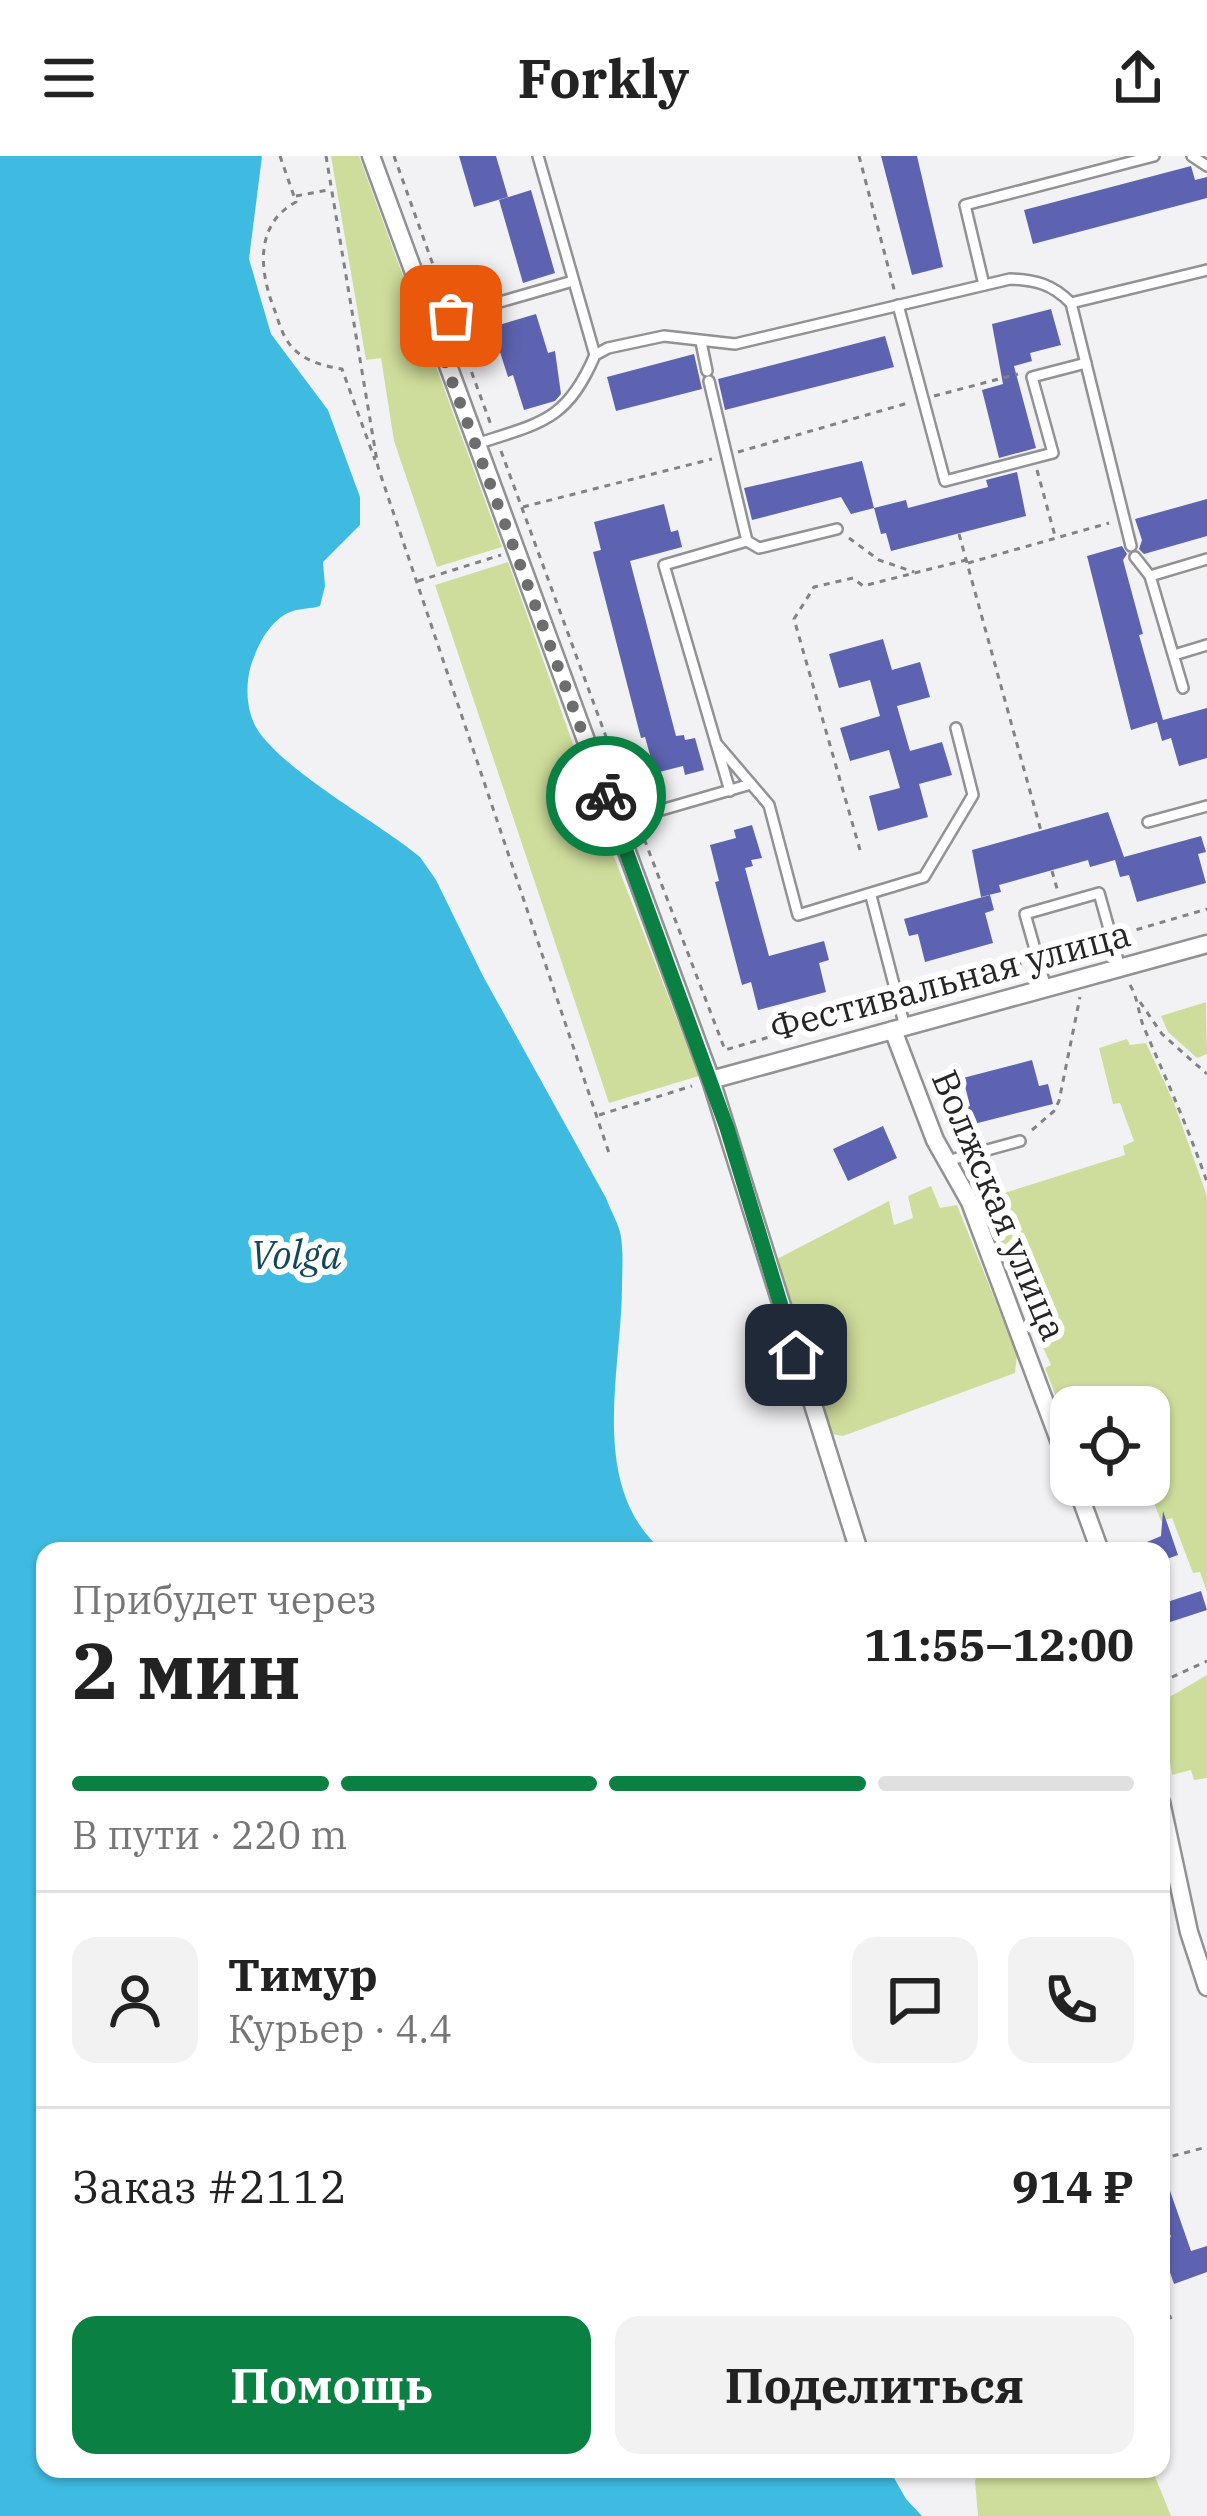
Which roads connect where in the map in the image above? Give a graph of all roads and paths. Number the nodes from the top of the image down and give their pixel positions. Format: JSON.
{"nodes":[{"id":1,"x":280,"y":156,"type":"edge"},
{"id":2,"x":326,"y":156,"type":"edge"},
{"id":3,"x":370,"y":156,"type":"edge"},
{"id":4,"x":538,"y":156,"type":"edge"},
{"id":5,"x":859,"y":156,"type":"edge"},
{"id":6,"x":1154,"y":156,"type":"edge"},
{"id":7,"x":1192,"y":156,"type":"edge"},
{"id":8,"x":1207,"y":166,"type":"edge"},
{"id":9,"x":331,"y":190,"type":"junction"},
{"id":10,"x":294,"y":196,"type":"junction"},
{"id":11,"x":1207,"y":270,"type":"edge"},
{"id":12,"x":573,"y":281,"type":"junction"},
{"id":13,"x":984,"y":285,"type":"junction"},
{"id":14,"x":1071,"y":303,"type":"junction"},
{"id":15,"x":898,"y":305,"type":"junction"},
{"id":16,"x":430,"y":322,"type":"junction"},
{"id":17,"x":701,"y":343,"type":"junction"},
{"id":18,"x":595,"y":356,"type":"junction"},
{"id":19,"x":1086,"y":363,"type":"junction"},
{"id":20,"x":1032,"y":377,"type":"junction"},
{"id":21,"x":923,"y":399,"type":"junction"},
{"id":22,"x":476,"y":444,"type":"junction"},
{"id":23,"x":726,"y":455,"type":"junction"},
{"id":24,"x":1034,"y":458,"type":"junction"},
{"id":25,"x":378,"y":467,"type":"junction"},
{"id":26,"x":521,"y":508,"type":"dead end"},
{"id":27,"x":1125,"y":519,"type":"junction"},
{"id":28,"x":837,"y":529,"type":"joint"},
{"id":29,"x":959,"y":534,"type":"dead end"},
{"id":30,"x":1055,"y":538,"type":"junction"},
{"id":31,"x":747,"y":541,"type":"junction"},
{"id":32,"x":491,"y":559,"type":"dead end"},
{"id":33,"x":1207,"y":559,"type":"edge"},
{"id":34,"x":966,"y":562,"type":"junction"},
{"id":35,"x":916,"y":572,"type":"junction"},
{"id":36,"x":1150,"y":575,"type":"junction"},
{"id":37,"x":417,"y":581,"type":"junction"},
{"id":38,"x":1207,"y":645,"type":"edge"},
{"id":39,"x":1174,"y":655,"type":"junction"},
{"id":40,"x":1183,"y":688,"type":"dead end"},
{"id":41,"x":956,"y":728,"type":"dead end"},
{"id":42,"x":716,"y":743,"type":"junction"},
{"id":43,"x":752,"y":784,"type":"junction"},
{"id":44,"x":730,"y":790,"type":"junction"},
{"id":45,"x":1207,"y":806,"type":"edge"},
{"id":46,"x":1148,"y":822,"type":"dead end"},
{"id":47,"x":616,"y":823,"type":"junction"},
{"id":48,"x":1041,"y":831,"type":"dead end"},
{"id":49,"x":860,"y":850,"type":"dead end"},
{"id":50,"x":1052,"y":871,"type":"dead end"},
{"id":51,"x":871,"y":896,"type":"junction"},
{"id":52,"x":1061,"y":904,"type":"junction"},
{"id":53,"x":1207,"y":944,"type":"edge"},
{"id":54,"x":1120,"y":968,"type":"junction"},
{"id":55,"x":1084,"y":978,"type":"junction"},
{"id":56,"x":1046,"y":988,"type":"junction"},
{"id":57,"x":1138,"y":1000,"type":"junction"},
{"id":58,"x":899,"y":1028,"type":"junction"},
{"id":59,"x":1207,"y":1074,"type":"edge"},
{"id":60,"x":711,"y":1080,"type":"junction"},
{"id":61,"x":597,"y":1116,"type":"junction"},
{"id":62,"x":1020,"y":1141,"type":"joint"},
{"id":63,"x":610,"y":1156,"type":"dead end"},
{"id":64,"x":947,"y":1161,"type":"junction"},
{"id":65,"x":1207,"y":1182,"type":"edge"},
{"id":66,"x":1050,"y":1416,"type":"edge"},
{"id":67,"x":1084,"y":1506,"type":"edge"},
{"id":68,"x":856,"y":1542,"type":"edge"},
{"id":69,"x":1097,"y":1542,"type":"edge"},
{"id":70,"x":1207,"y":1661,"type":"edge"},
{"id":71,"x":1170,"y":1678,"type":"edge"},
{"id":72,"x":1170,"y":1844,"type":"edge"},
{"id":73,"x":1207,"y":1987,"type":"edge"},
{"id":74,"x":1207,"y":2146,"type":"edge"},
{"id":75,"x":1170,"y":2156,"type":"edge"},
{"id":76,"x":1170,"y":2314,"type":"edge"},
{"id":77,"x":1172,"y":2319,"type":"dead end"}],
"edges":[{"from":1,"to":10,"type":"path"},
{"from":2,"to":9,"type":"path"},
{"from":3,"to":16,"type":"street"},
{"from":4,"to":12,"type":"lane"},
{"from":5,"to":15,"type":"path"},
{"from":6,"to":13,"type":"lane"},
{"from":7,"to":8,"type":"lane"},
{"from":9,"to":10,"type":"path"},
{"from":9,"to":25,"type":"path"},
{"from":10,"to":25,"type":"path"},
{"from":11,"to":14,"type":"lane"},
{"from":12,"to":16,"type":"lane"},
{"from":12,"to":18,"type":"lane"},
{"from":13,"to":14,"type":"lane"},
{"from":13,"to":15,"type":"lane"},
{"from":14,"to":19,"type":"lane"},
{"from":15,"to":17,"type":"lane"},
{"from":15,"to":21,"type":"lane"},
{"from":16,"to":22,"type":"street"},
{"from":17,"to":18,"type":"lane"},
{"from":17,"to":23,"type":"lane"},
{"from":18,"to":22,"type":"lane"},
{"from":19,"to":20,"type":"lane"},
{"from":19,"to":27,"type":"lane"},
{"from":20,"to":21,"type":"path"},
{"from":20,"to":24,"type":"lane"},
{"from":21,"to":23,"type":"path"},
{"from":21,"to":24,"type":"lane"},
{"from":22,"to":47,"type":"street"},
{"from":23,"to":26,"type":"path"},
{"from":23,"to":31,"type":"lane"},
{"from":24,"to":30,"type":"path"},
{"from":25,"to":37,"type":"path"},
{"from":27,"to":30,"type":"path"},
{"from":27,"to":36,"type":"lane"},
{"from":28,"to":31,"type":"lane"},
{"from":28,"to":35,"type":"path"},
{"from":29,"to":34,"type":"path"},
{"from":30,"to":34,"type":"path"},
{"from":31,"to":42,"type":"lane"},
{"from":32,"to":37,"type":"path"},
{"from":33,"to":36,"type":"lane"},
{"from":34,"to":35,"type":"path"},
{"from":34,"to":48,"type":"path"},
{"from":35,"to":49,"type":"path"},
{"from":36,"to":39,"type":"lane"},
{"from":37,"to":61,"type":"path"},
{"from":38,"to":39,"type":"lane"},
{"from":39,"to":40,"type":"lane"},
{"from":41,"to":51,"type":"lane"},
{"from":42,"to":43,"type":"lane"},
{"from":42,"to":44,"type":"lane"},
{"from":43,"to":44,"type":"lane"},
{"from":43,"to":51,"type":"lane"},
{"from":44,"to":47,"type":"lane"},
{"from":45,"to":46,"type":"lane"},
{"from":47,"to":60,"type":"street"},
{"from":50,"to":52,"type":"path"},
{"from":51,"to":58,"type":"lane"},
{"from":52,"to":54,"type":"lane"},
{"from":52,"to":56,"type":"lane"},
{"from":53,"to":54,"type":"street","name":"Фестивальная улица"},
{"from":54,"to":55,"type":"street","name":"Фестивальная улица"},
{"from":54,"to":57,"type":"path"},
{"from":55,"to":56,"type":"street","name":"Фестивальная улица"},
{"from":55,"to":62,"type":"path"},
{"from":56,"to":58,"type":"street","name":"Фестивальная улица"},
{"from":57,"to":59,"type":"path"},
{"from":57,"to":65,"type":"path"},
{"from":58,"to":60,"type":"street","name":"Фестивальная улица"},
{"from":58,"to":64,"type":"street","name":"Волжская улица"},
{"from":60,"to":61,"type":"path"},
{"from":60,"to":68,"type":"street"},
{"from":61,"to":63,"type":"path"},
{"from":62,"to":64,"type":"lane"},
{"from":64,"to":66,"type":"street","name":"Волжская улица"},
{"from":67,"to":69,"type":"street"},
{"from":70,"to":71,"type":"path"},
{"from":72,"to":73,"type":"street"},
{"from":74,"to":75,"type":"path"},
{"from":76,"to":77,"type":"path"}]}
